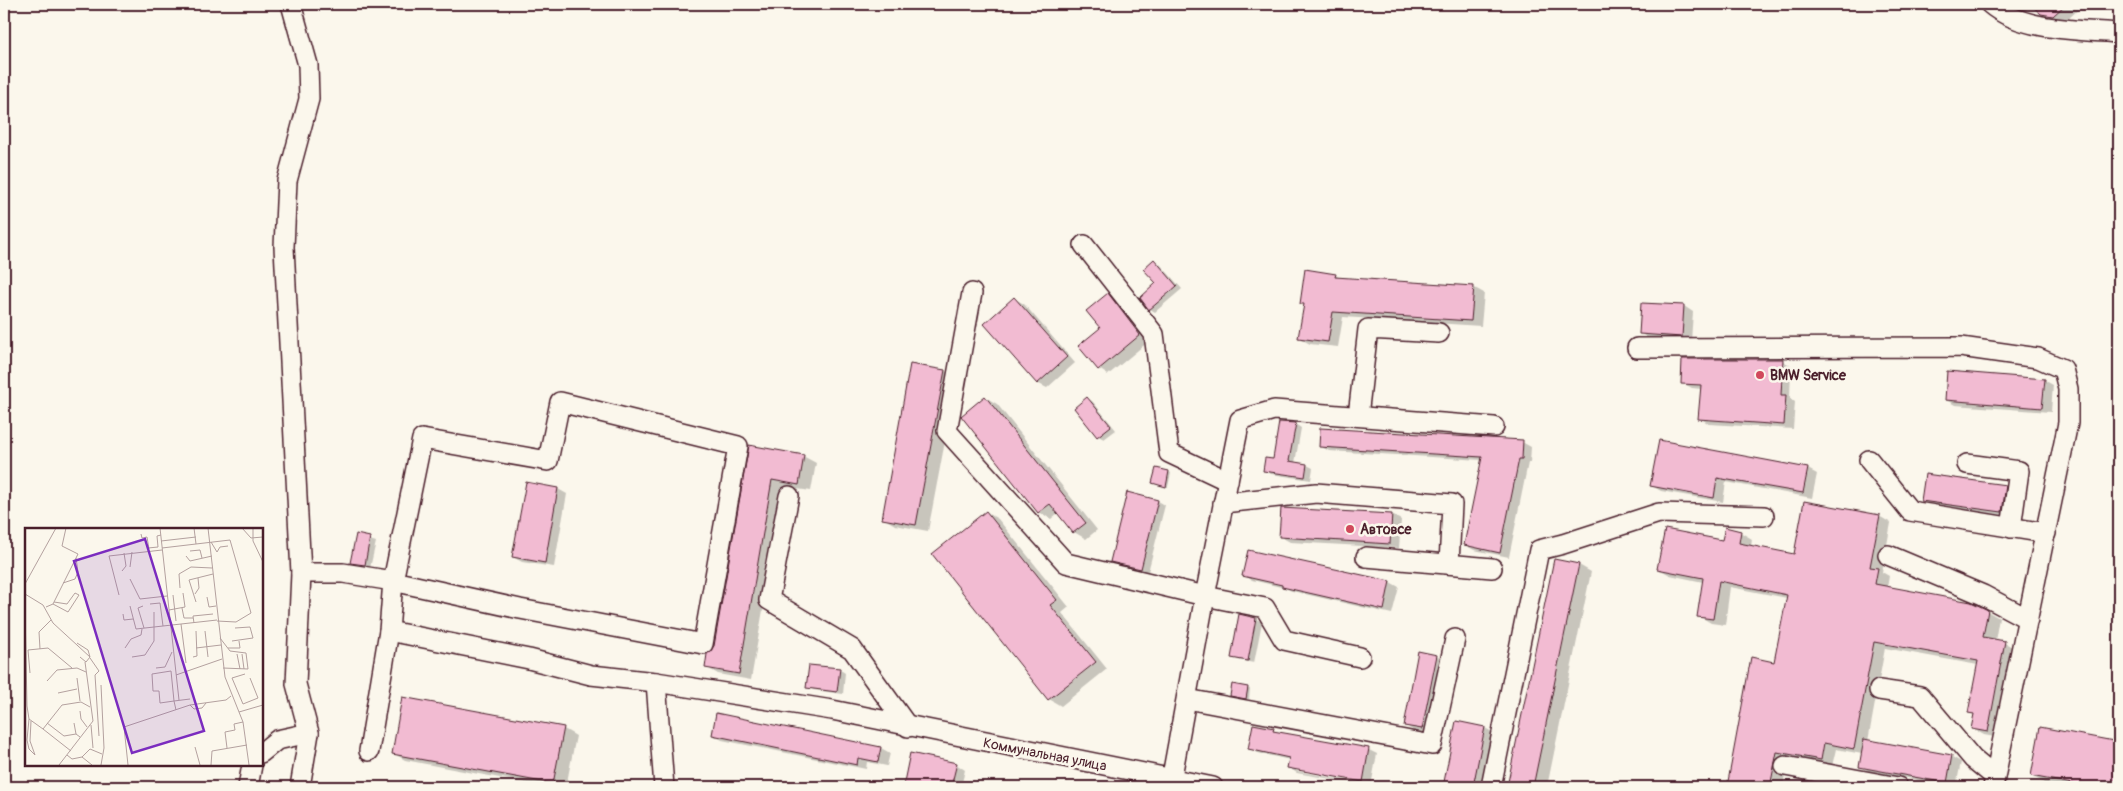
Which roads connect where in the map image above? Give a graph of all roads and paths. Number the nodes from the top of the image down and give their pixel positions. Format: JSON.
{"nodes":[{"id":1,"x":291,"y":4,"type":"edge"},
{"id":2,"x":1990,"y":4,"type":"edge"},
{"id":3,"x":2119,"y":33,"type":"edge"},
{"id":4,"x":1084,"y":244,"type":"dead end"},
{"id":5,"x":972,"y":293,"type":"dead end"},
{"id":6,"x":1439,"y":333,"type":"dead end"},
{"id":7,"x":1637,"y":348,"type":"dead end"},
{"id":8,"x":1358,"y":416,"type":"junction"},
{"id":9,"x":1494,"y":427,"type":"dead end"},
{"id":10,"x":1869,"y":460,"type":"dead end"},
{"id":11,"x":1968,"y":464,"type":"dead end"},
{"id":12,"x":1228,"y":481,"type":"junction"},
{"id":13,"x":789,"y":496,"type":"dead end"},
{"id":14,"x":1223,"y":503,"type":"junction"},
{"id":15,"x":1764,"y":516,"type":"dead end"},
{"id":16,"x":2011,"y":528,"type":"junction"},
{"id":17,"x":2046,"y":533,"type":"junction"},
{"id":18,"x":1888,"y":555,"type":"dead end"},
{"id":19,"x":1366,"y":557,"type":"dead end"},
{"id":20,"x":1449,"y":564,"type":"junction"},
{"id":21,"x":1492,"y":568,"type":"dead end"},
{"id":22,"x":301,"y":573,"type":"junction"},
{"id":23,"x":393,"y":581,"type":"junction"},
{"id":24,"x":1205,"y":596,"type":"junction"},
{"id":25,"x":2028,"y":619,"type":"junction"},
{"id":26,"x":389,"y":631,"type":"junction"},
{"id":27,"x":1455,"y":639,"type":"dead end"},
{"id":28,"x":1360,"y":657,"type":"dead end"},
{"id":29,"x":656,"y":682,"type":"junction"},
{"id":30,"x":1879,"y":690,"type":"dead end"},
{"id":31,"x":1187,"y":699,"type":"junction"},
{"id":32,"x":908,"y":726,"type":"junction"},
{"id":33,"x":309,"y":733,"type":"junction"},
{"id":34,"x":369,"y":751,"type":"dead end"},
{"id":35,"x":262,"y":752,"type":"edge"},
{"id":36,"x":252,"y":766,"type":"edge"},
{"id":37,"x":1785,"y":766,"type":"dead end"},
{"id":38,"x":1834,"y":781,"type":"edge"},
{"id":39,"x":1994,"y":782,"type":"edge"},
{"id":40,"x":1171,"y":783,"type":"edge"},
{"id":41,"x":248,"y":787,"type":"edge"},
{"id":42,"x":300,"y":787,"type":"edge"},
{"id":43,"x":664,"y":787,"type":"edge"},
{"id":44,"x":1213,"y":787,"type":"edge"},
{"id":45,"x":1491,"y":787,"type":"edge"},
{"id":46,"x":1898,"y":787,"type":"edge"}],
"edges":[{"from":1,"to":22,"type":"street"},
{"from":2,"to":3,"type":"street"},
{"from":4,"to":12,"type":"street"},
{"from":5,"to":24,"type":"street"},
{"from":6,"to":8,"type":"street"},
{"from":7,"to":17,"type":"street"},
{"from":8,"to":9,"type":"street"},
{"from":8,"to":12,"type":"street"},
{"from":10,"to":16,"type":"street"},
{"from":11,"to":16,"type":"street"},
{"from":12,"to":14,"type":"street"},
{"from":13,"to":32,"type":"street"},
{"from":14,"to":20,"type":"street"},
{"from":14,"to":24,"type":"street"},
{"from":15,"to":45,"type":"street"},
{"from":16,"to":17,"type":"street"},
{"from":17,"to":25,"type":"street"},
{"from":18,"to":25,"type":"street"},
{"from":19,"to":20,"type":"street"},
{"from":20,"to":21,"type":"street"},
{"from":22,"to":23,"type":"street"},
{"from":22,"to":33,"type":"street"},
{"from":23,"to":23,"type":"street"},
{"from":23,"to":26,"type":"street"},
{"from":24,"to":28,"type":"street"},
{"from":24,"to":31,"type":"street"},
{"from":25,"to":39,"type":"street"},
{"from":26,"to":29,"type":"street","name":"Коммунальная улица"},
{"from":26,"to":34,"type":"street"},
{"from":27,"to":31,"type":"street"},
{"from":29,"to":32,"type":"street","name":"Коммунальная улица"},
{"from":29,"to":43,"type":"street"},
{"from":30,"to":39,"type":"street"},
{"from":31,"to":40,"type":"street"},
{"from":32,"to":40,"type":"street","name":"Коммунальная улица"},
{"from":33,"to":35,"type":"street"},
{"from":33,"to":42,"type":"street"},
{"from":36,"to":41,"type":"street"},
{"from":37,"to":38,"type":"street"},
{"from":38,"to":46,"type":"street"},
{"from":40,"to":44,"type":"street","name":"Коммунальная улица"}]}
